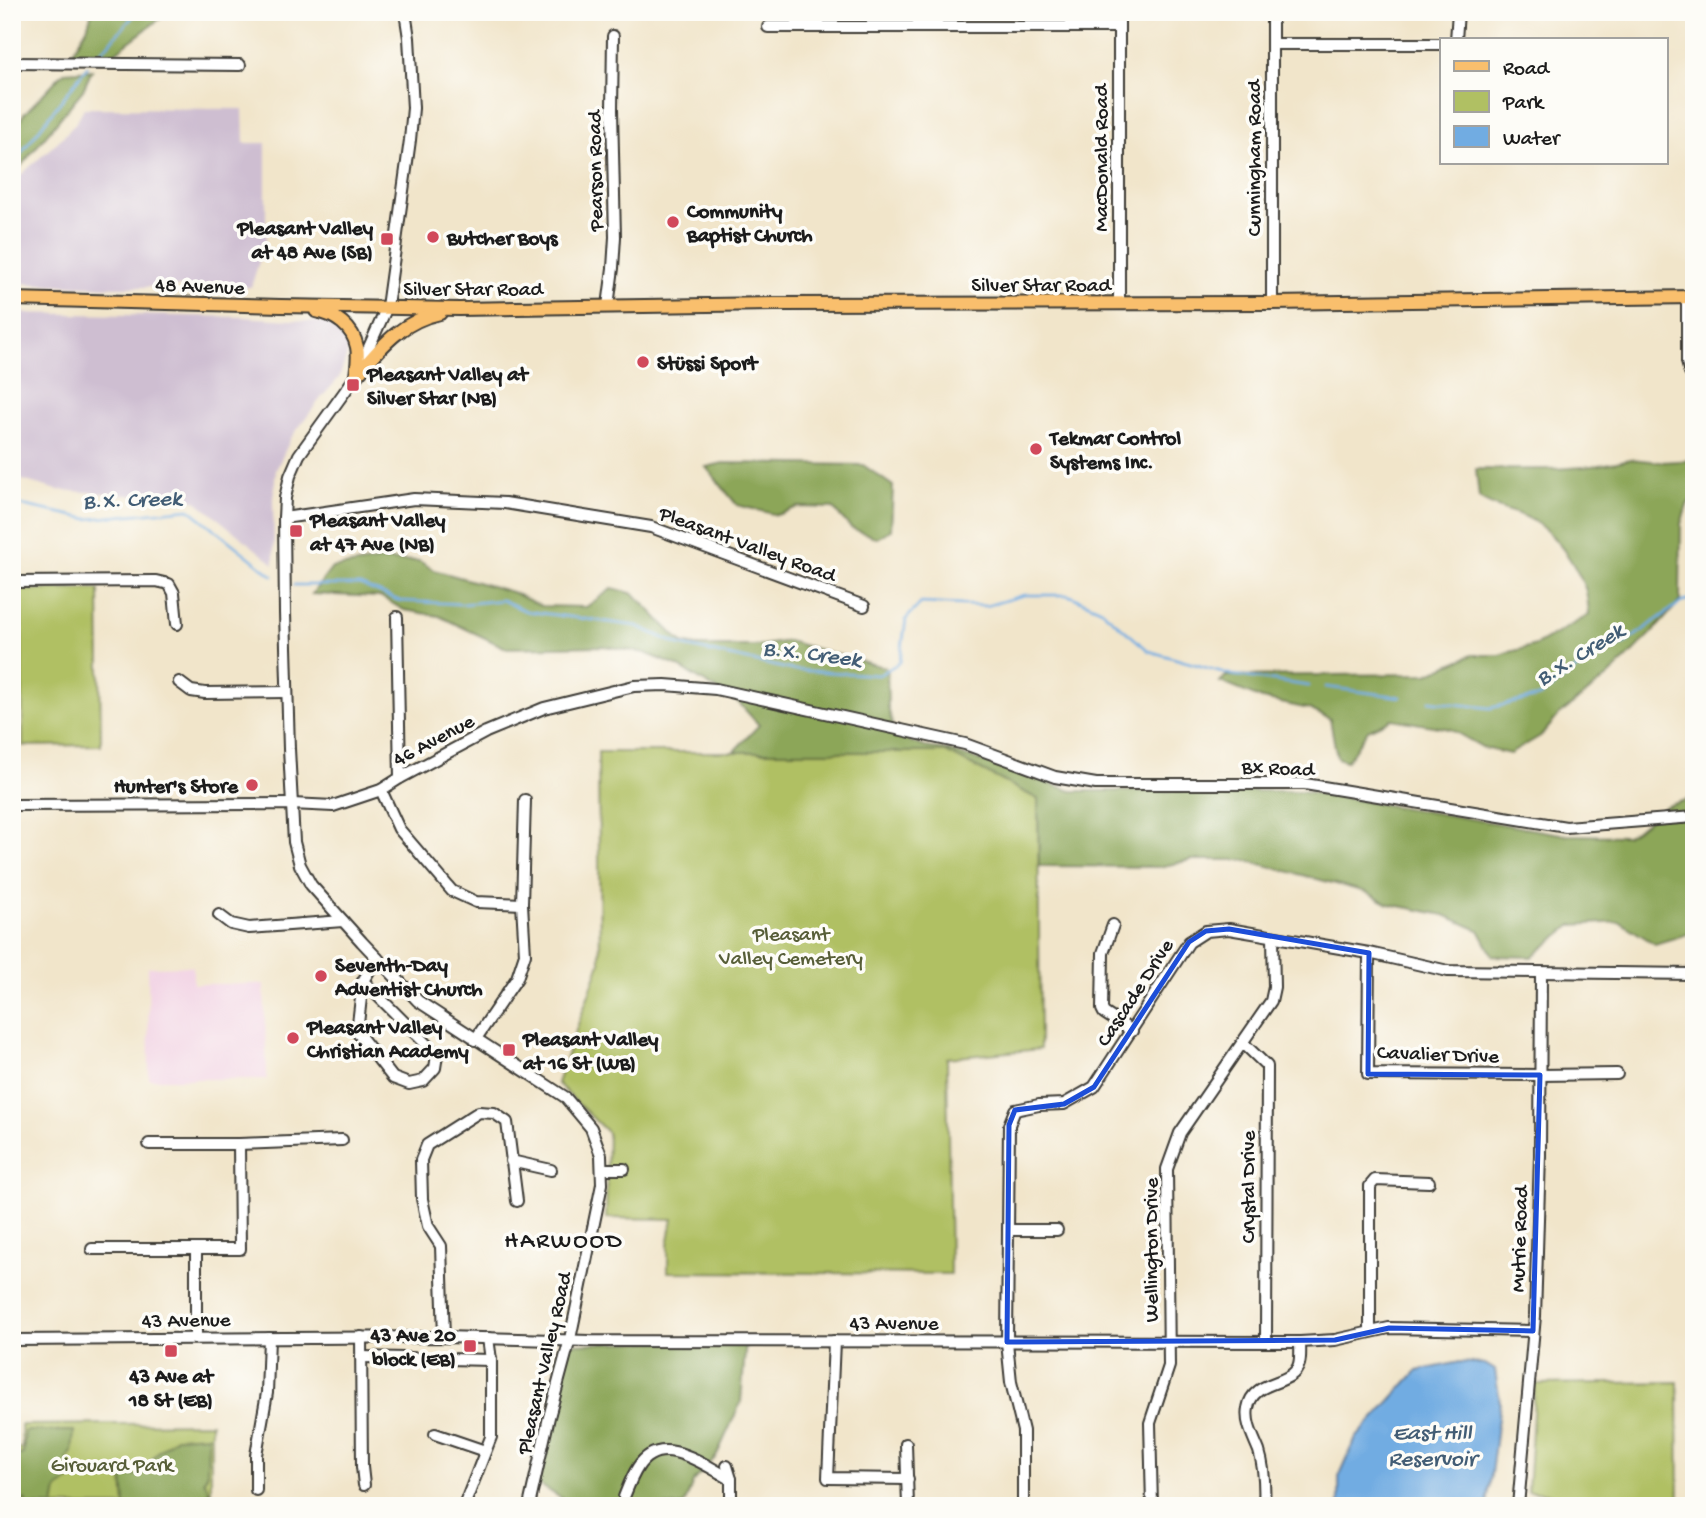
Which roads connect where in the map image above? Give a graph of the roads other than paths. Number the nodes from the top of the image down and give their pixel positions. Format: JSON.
{"nodes":[{"id":1,"x":405,"y":12,"type":"edge"},
{"id":2,"x":1119,"y":12,"type":"edge"},
{"id":3,"x":1272,"y":12,"type":"edge"},
{"id":4,"x":1458,"y":12,"type":"edge"},
{"id":5,"x":768,"y":27,"type":"dead end"},
{"id":6,"x":1119,"y":27,"type":"junction"},
{"id":7,"x":613,"y":36,"type":"dead end"},
{"id":8,"x":1456,"y":38,"type":"edge"},
{"id":9,"x":1273,"y":44,"type":"junction"},
{"id":10,"x":1440,"y":44,"type":"edge"},
{"id":11,"x":12,"y":63,"type":"edge"},
{"id":12,"x":240,"y":65,"type":"dead end"},
{"id":13,"x":1690,"y":297,"type":"edge"},
{"id":14,"x":12,"y":299,"type":"edge"},
{"id":15,"x":1272,"y":303,"type":"junction"},
{"id":16,"x":1119,"y":304,"type":"junction"},
{"id":17,"x":281,"y":306,"type":"junction"},
{"id":18,"x":608,"y":306,"type":"junction"},
{"id":19,"x":387,"y":307,"type":"junction"},
{"id":20,"x":459,"y":309,"type":"junction"},
{"id":21,"x":356,"y":376,"type":"junction"},
{"id":22,"x":1694,"y":376,"type":"edge"},
{"id":23,"x":284,"y":518,"type":"junction"},
{"id":24,"x":12,"y":582,"type":"edge"},
{"id":25,"x":864,"y":606,"type":"dead end"},
{"id":26,"x":397,"y":617,"type":"dead end"},
{"id":27,"x":177,"y":624,"type":"dead end"},
{"id":28,"x":179,"y":682,"type":"dead end"},
{"id":29,"x":287,"y":692,"type":"junction"},
{"id":30,"x":866,"y":722,"type":"joint"},
{"id":31,"x":400,"y":778,"type":"junction"},
{"id":32,"x":381,"y":790,"type":"junction"},
{"id":33,"x":525,"y":800,"type":"dead end"},
{"id":34,"x":292,"y":804,"type":"junction"},
{"id":35,"x":12,"y":805,"type":"edge"},
{"id":36,"x":1694,"y":817,"type":"edge"},
{"id":37,"x":522,"y":904,"type":"junction"},
{"id":38,"x":219,"y":915,"type":"dead end"},
{"id":39,"x":343,"y":921,"type":"junction"},
{"id":40,"x":1112,"y":925,"type":"dead end"},
{"id":41,"x":1273,"y":937,"type":"junction"},
{"id":42,"x":1369,"y":953,"type":"junction"},
{"id":43,"x":377,"y":958,"type":"junction"},
{"id":44,"x":1541,"y":973,"type":"junction"},
{"id":45,"x":1694,"y":974,"type":"edge"},
{"id":46,"x":362,"y":981,"type":"junction"},
{"id":47,"x":1132,"y":1031,"type":"junction"},
{"id":48,"x":475,"y":1040,"type":"junction"},
{"id":49,"x":1244,"y":1043,"type":"junction"},
{"id":50,"x":1617,"y":1074,"type":"dead end"},
{"id":51,"x":1540,"y":1075,"type":"junction"},
{"id":52,"x":342,"y":1140,"type":"dead end"},
{"id":53,"x":149,"y":1144,"type":"dead end"},
{"id":54,"x":239,"y":1144,"type":"junction"},
{"id":55,"x":512,"y":1161,"type":"junction"},
{"id":56,"x":603,"y":1169,"type":"junction"},
{"id":57,"x":624,"y":1169,"type":"dead end"},
{"id":58,"x":551,"y":1170,"type":"dead end"},
{"id":59,"x":1429,"y":1182,"type":"dead end"},
{"id":60,"x":517,"y":1201,"type":"dead end"},
{"id":61,"x":1008,"y":1230,"type":"junction"},
{"id":62,"x":1057,"y":1230,"type":"dead end"},
{"id":63,"x":92,"y":1249,"type":"dead end"},
{"id":64,"x":196,"y":1250,"type":"junction"},
{"id":65,"x":1533,"y":1331,"type":"junction"},
{"id":66,"x":1370,"y":1332,"type":"junction"},
{"id":67,"x":361,"y":1337,"type":"junction"},
{"id":68,"x":444,"y":1337,"type":"junction"},
{"id":69,"x":196,"y":1338,"type":"junction"},
{"id":70,"x":269,"y":1338,"type":"junction"},
{"id":71,"x":488,"y":1338,"type":"junction"},
{"id":72,"x":570,"y":1339,"type":"junction"},
{"id":73,"x":12,"y":1340,"type":"edge"},
{"id":74,"x":1169,"y":1340,"type":"junction"},
{"id":75,"x":834,"y":1341,"type":"junction"},
{"id":76,"x":1266,"y":1341,"type":"junction"},
{"id":77,"x":1007,"y":1342,"type":"junction"},
{"id":78,"x":1300,"y":1342,"type":"junction"},
{"id":79,"x":361,"y":1357,"type":"junction"},
{"id":80,"x":491,"y":1360,"type":"junction"},
{"id":81,"x":435,"y":1434,"type":"dead end"},
{"id":82,"x":906,"y":1444,"type":"dead end"},
{"id":83,"x":485,"y":1451,"type":"junction"},
{"id":84,"x":727,"y":1466,"type":"dead end"},
{"id":85,"x":731,"y":1479,"type":"junction"},
{"id":86,"x":908,"y":1479,"type":"junction"},
{"id":87,"x":364,"y":1485,"type":"dead end"},
{"id":88,"x":256,"y":1490,"type":"dead end"},
{"id":89,"x":624,"y":1497,"type":"dead end"},
{"id":90,"x":464,"y":1506,"type":"edge"},
{"id":91,"x":529,"y":1506,"type":"edge"},
{"id":92,"x":731,"y":1506,"type":"edge"},
{"id":93,"x":908,"y":1506,"type":"edge"},
{"id":94,"x":1023,"y":1506,"type":"edge"},
{"id":95,"x":1152,"y":1506,"type":"edge"},
{"id":96,"x":1264,"y":1506,"type":"edge"},
{"id":97,"x":1518,"y":1506,"type":"edge"}],
"edges":[{"from":1,"to":19,"type":"street","name":"Pleasant Valley Road"},
{"from":2,"to":6,"type":"street","name":"MacDonald Road"},
{"from":3,"to":9,"type":"street","name":"Cunningham Road"},
{"from":4,"to":8,"type":"street"},
{"from":5,"to":6,"type":"street"},
{"from":6,"to":16,"type":"street","name":"MacDonald Road"},
{"from":7,"to":18,"type":"street","name":"Pearson Road"},
{"from":9,"to":10,"type":"street"},
{"from":9,"to":15,"type":"street","name":"Cunningham Road"},
{"from":11,"to":12,"type":"street"},
{"from":13,"to":15,"type":"main road","name":"Silver Star Road"},
{"from":13,"to":22,"type":"street"},
{"from":14,"to":17,"type":"main road","name":"48 Avenue"},
{"from":15,"to":16,"type":"main road","name":"Silver Star Road"},
{"from":16,"to":18,"type":"main road","name":"Silver Star Road"},
{"from":17,"to":19,"type":"main road","name":"48 Avenue"},
{"from":17,"to":21,"type":"main road"},
{"from":18,"to":20,"type":"main road","name":"Silver Star Road"},
{"from":19,"to":20,"type":"main road","name":"Silver Star Road"},
{"from":19,"to":21,"type":"street","name":"Pleasant Valley Road"},
{"from":20,"to":21,"type":"main road"},
{"from":21,"to":23,"type":"street","name":"Pleasant Valley Road"},
{"from":23,"to":25,"type":"street","name":"Pleasant Valley Road"},
{"from":23,"to":29,"type":"street","name":"Pleasant Valley Road"},
{"from":24,"to":27,"type":"street"},
{"from":26,"to":31,"type":"street"},
{"from":28,"to":29,"type":"street"},
{"from":29,"to":34,"type":"street","name":"Pleasant Valley Road"},
{"from":30,"to":31,"type":"street","name":"46 Avenue"},
{"from":30,"to":36,"type":"street","name":"Bx Road"},
{"from":31,"to":32,"type":"street","name":"46 Avenue"},
{"from":32,"to":34,"type":"street","name":"46 Avenue"},
{"from":32,"to":37,"type":"street"},
{"from":33,"to":37,"type":"street"},
{"from":34,"to":35,"type":"street","name":"46 Avenue"},
{"from":34,"to":39,"type":"street","name":"Pleasant Valley Road"},
{"from":37,"to":48,"type":"street"},
{"from":38,"to":39,"type":"street"},
{"from":39,"to":43,"type":"street","name":"Pleasant Valley Road"},
{"from":40,"to":47,"type":"street"},
{"from":41,"to":42,"type":"street","name":"Cascade Drive"},
{"from":41,"to":47,"type":"street","name":"Cascade Drive"},
{"from":41,"to":49,"type":"street","name":"Wellington Drive"},
{"from":42,"to":44,"type":"street","name":"Cascade Drive"},
{"from":42,"to":51,"type":"street","name":"Cavalier Drive"},
{"from":43,"to":46,"type":"street"},
{"from":43,"to":48,"type":"street","name":"Pleasant Valley Road"},
{"from":44,"to":45,"type":"street","name":"Cascade Drive"},
{"from":44,"to":51,"type":"street","name":"Mutrie Road"},
{"from":46,"to":46,"type":"street"},
{"from":47,"to":61,"type":"street","name":"Cascade Drive"},
{"from":48,"to":56,"type":"street","name":"Pleasant Valley Road"},
{"from":49,"to":74,"type":"street","name":"Wellington Drive"},
{"from":49,"to":76,"type":"street","name":"Crystal Drive"},
{"from":50,"to":51,"type":"street"},
{"from":51,"to":65,"type":"street","name":"Mutrie Road"},
{"from":52,"to":54,"type":"street"},
{"from":53,"to":54,"type":"street"},
{"from":54,"to":64,"type":"street"},
{"from":55,"to":58,"type":"street"},
{"from":55,"to":60,"type":"street"},
{"from":55,"to":68,"type":"street"},
{"from":56,"to":57,"type":"street"},
{"from":56,"to":72,"type":"street","name":"Pleasant Valley Road"},
{"from":59,"to":66,"type":"street"},
{"from":61,"to":62,"type":"street"},
{"from":61,"to":77,"type":"street","name":"Cascade Drive"},
{"from":63,"to":64,"type":"street"},
{"from":64,"to":69,"type":"street"},
{"from":65,"to":66,"type":"street","name":"43 Avenue"},
{"from":65,"to":97,"type":"street","name":"Mutrie Road"},
{"from":66,"to":78,"type":"street","name":"43 Avenue"},
{"from":67,"to":68,"type":"street","name":"43 Avenue"},
{"from":67,"to":70,"type":"street","name":"43 Avenue"},
{"from":67,"to":79,"type":"street"},
{"from":68,"to":71,"type":"street","name":"43 Avenue"},
{"from":69,"to":70,"type":"street","name":"43 Avenue"},
{"from":69,"to":73,"type":"street","name":"43 Avenue"},
{"from":70,"to":88,"type":"street"},
{"from":71,"to":72,"type":"street","name":"43 Avenue"},
{"from":71,"to":80,"type":"street"},
{"from":72,"to":75,"type":"street","name":"43 Avenue"},
{"from":72,"to":91,"type":"street","name":"Pleasant Valley Road"},
{"from":74,"to":76,"type":"street","name":"43 Avenue"},
{"from":74,"to":77,"type":"street","name":"43 Avenue"},
{"from":74,"to":95,"type":"street","name":"Wellington Drive"},
{"from":75,"to":77,"type":"street","name":"43 Avenue"},
{"from":75,"to":86,"type":"street"},
{"from":76,"to":78,"type":"street","name":"43 Avenue"},
{"from":77,"to":94,"type":"street","name":"Cascade Drive"},
{"from":78,"to":96,"type":"street"},
{"from":79,"to":80,"type":"street"},
{"from":79,"to":87,"type":"street"},
{"from":80,"to":83,"type":"street"},
{"from":81,"to":83,"type":"street"},
{"from":82,"to":86,"type":"street"},
{"from":83,"to":90,"type":"street"},
{"from":84,"to":85,"type":"street"},
{"from":85,"to":89,"type":"street"},
{"from":85,"to":92,"type":"street"},
{"from":86,"to":93,"type":"street"}]}
